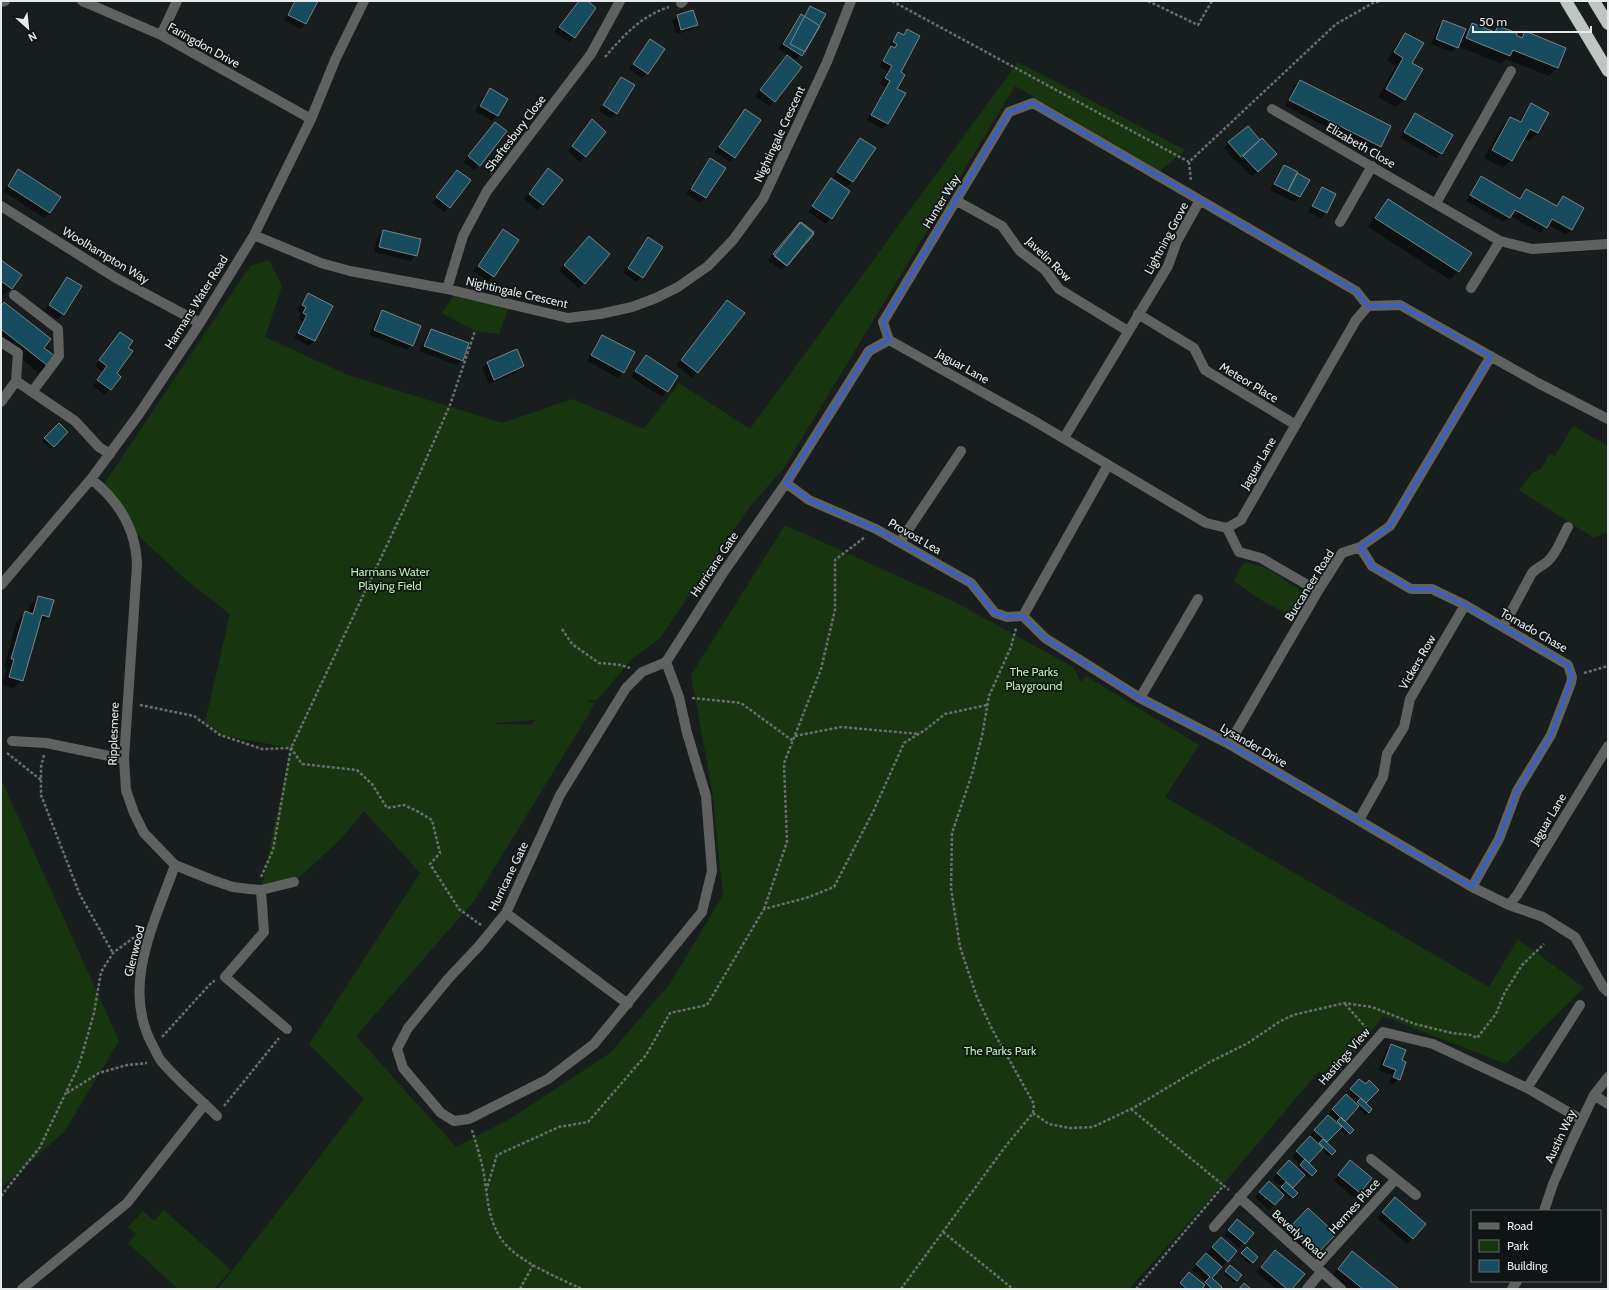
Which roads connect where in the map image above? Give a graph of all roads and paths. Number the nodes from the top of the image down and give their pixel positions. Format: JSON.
{"nodes":[{"id":1,"x":5,"y":1,"type":"edge"},
{"id":2,"x":82,"y":1,"type":"edge"},
{"id":3,"x":177,"y":1,"type":"edge"},
{"id":4,"x":364,"y":1,"type":"edge"},
{"id":5,"x":620,"y":1,"type":"edge"},
{"id":6,"x":851,"y":1,"type":"edge"},
{"id":7,"x":892,"y":1,"type":"edge"},
{"id":8,"x":1148,"y":1,"type":"edge"},
{"id":9,"x":1212,"y":1,"type":"edge"},
{"id":10,"x":1381,"y":1,"type":"edge"},
{"id":11,"x":1566,"y":1,"type":"edge"},
{"id":12,"x":1594,"y":1,"type":"edge"},
{"id":13,"x":1,"y":2,"type":"edge"},
{"id":14,"x":682,"y":2,"type":"edge"},
{"id":15,"x":1608,"y":24,"type":"edge"},
{"id":16,"x":161,"y":35,"type":"junction"},
{"id":17,"x":587,"y":60,"type":"junction"},
{"id":18,"x":1511,"y":71,"type":"dead end"},
{"id":19,"x":1608,"y":71,"type":"edge"},
{"id":20,"x":1272,"y":109,"type":"dead end"},
{"id":21,"x":311,"y":119,"type":"junction"},
{"id":22,"x":1372,"y":166,"type":"junction"},
{"id":23,"x":1200,"y":200,"type":"junction"},
{"id":24,"x":957,"y":201,"type":"junction"},
{"id":25,"x":1436,"y":203,"type":"junction"},
{"id":26,"x":1,"y":206,"type":"edge"},
{"id":27,"x":1340,"y":222,"type":"dead end"},
{"id":28,"x":254,"y":235,"type":"junction"},
{"id":29,"x":1500,"y":241,"type":"junction"},
{"id":30,"x":1608,"y":244,"type":"edge"},
{"id":31,"x":1471,"y":288,"type":"dead end"},
{"id":32,"x":447,"y":289,"type":"junction"},
{"id":33,"x":14,"y":295,"type":"dead end"},
{"id":34,"x":1368,"y":306,"type":"junction"},
{"id":35,"x":1138,"y":314,"type":"junction"},
{"id":36,"x":200,"y":323,"type":"junction"},
{"id":37,"x":475,"y":331,"type":"dead end"},
{"id":38,"x":1128,"y":331,"type":"junction"},
{"id":39,"x":889,"y":340,"type":"junction"},
{"id":40,"x":1,"y":342,"type":"edge"},
{"id":41,"x":1492,"y":356,"type":"junction"},
{"id":42,"x":16,"y":381,"type":"junction"},
{"id":43,"x":32,"y":392,"type":"junction"},
{"id":44,"x":1,"y":402,"type":"edge"},
{"id":45,"x":1608,"y":419,"type":"edge"},
{"id":46,"x":1296,"y":425,"type":"junction"},
{"id":47,"x":1064,"y":438,"type":"junction"},
{"id":48,"x":961,"y":451,"type":"dead end"},
{"id":49,"x":110,"y":454,"type":"junction"},
{"id":50,"x":1108,"y":465,"type":"junction"},
{"id":51,"x":91,"y":479,"type":"junction"},
{"id":52,"x":786,"y":483,"type":"junction"},
{"id":53,"x":1568,"y":527,"type":"dead end"},
{"id":54,"x":1227,"y":528,"type":"junction"},
{"id":55,"x":876,"y":529,"type":"junction"},
{"id":56,"x":900,"y":542,"type":"junction"},
{"id":57,"x":1360,"y":547,"type":"junction"},
{"id":58,"x":1,"y":585,"type":"edge"},
{"id":59,"x":1318,"y":591,"type":"junction"},
{"id":60,"x":1198,"y":599,"type":"dead end"},
{"id":61,"x":1465,"y":605,"type":"junction"},
{"id":62,"x":1023,"y":616,"type":"junction"},
{"id":63,"x":1503,"y":627,"type":"junction"},
{"id":64,"x":562,"y":629,"type":"dead end"},
{"id":65,"x":666,"y":662,"type":"junction"},
{"id":66,"x":1608,"y":666,"type":"edge"},
{"id":67,"x":642,"y":672,"type":"junction"},
{"id":68,"x":1572,"y":677,"type":"junction"},
{"id":69,"x":679,"y":697,"type":"junction"},
{"id":70,"x":1140,"y":698,"type":"junction"},
{"id":71,"x":128,"y":703,"type":"junction"},
{"id":72,"x":987,"y":705,"type":"junction"},
{"id":73,"x":919,"y":734,"type":"junction"},
{"id":74,"x":795,"y":736,"type":"junction"},
{"id":75,"x":12,"y":741,"type":"dead end"},
{"id":76,"x":793,"y":741,"type":"junction"},
{"id":77,"x":46,"y":743,"type":"junction"},
{"id":78,"x":1229,"y":744,"type":"junction"},
{"id":79,"x":1608,"y":746,"type":"edge"},
{"id":80,"x":291,"y":748,"type":"junction"},
{"id":81,"x":1,"y":749,"type":"edge"},
{"id":82,"x":124,"y":759,"type":"junction"},
{"id":83,"x":41,"y":780,"type":"junction"},
{"id":84,"x":1359,"y":820,"type":"junction"},
{"id":85,"x":175,"y":865,"type":"junction"},
{"id":86,"x":294,"y":882,"type":"dead end"},
{"id":87,"x":1472,"y":887,"type":"junction"},
{"id":88,"x":258,"y":890,"type":"junction"},
{"id":89,"x":1509,"y":905,"type":"junction"},
{"id":90,"x":764,"y":909,"type":"junction"},
{"id":91,"x":506,"y":913,"type":"junction"},
{"id":92,"x":491,"y":932,"type":"junction"},
{"id":93,"x":137,"y":934,"type":"dead end"},
{"id":94,"x":1544,"y":944,"type":"dead end"},
{"id":95,"x":113,"y":953,"type":"junction"},
{"id":96,"x":225,"y":977,"type":"junction"},
{"id":97,"x":1608,"y":992,"type":"edge"},
{"id":98,"x":1345,"y":1003,"type":"junction"},
{"id":99,"x":628,"y":1004,"type":"junction"},
{"id":100,"x":1580,"y":1005,"type":"dead end"},
{"id":101,"x":287,"y":1029,"type":"joint"},
{"id":102,"x":1376,"y":1039,"type":"junction"},
{"id":103,"x":153,"y":1046,"type":"junction"},
{"id":104,"x":161,"y":1061,"type":"junction"},
{"id":105,"x":1608,"y":1077,"type":"edge"},
{"id":106,"x":1527,"y":1088,"type":"junction"},
{"id":107,"x":66,"y":1093,"type":"junction"},
{"id":108,"x":1594,"y":1095,"type":"junction"},
{"id":109,"x":205,"y":1104,"type":"junction"},
{"id":110,"x":1608,"y":1104,"type":"edge"},
{"id":111,"x":1131,"y":1109,"type":"junction"},
{"id":112,"x":1033,"y":1113,"type":"junction"},
{"id":113,"x":217,"y":1116,"type":"joint"},
{"id":114,"x":469,"y":1120,"type":"junction"},
{"id":115,"x":1582,"y":1120,"type":"junction"},
{"id":116,"x":1371,"y":1159,"type":"dead end"},
{"id":117,"x":1395,"y":1180,"type":"junction"},
{"id":118,"x":1224,"y":1185,"type":"junction"},
{"id":119,"x":486,"y":1191,"type":"junction"},
{"id":120,"x":1416,"y":1195,"type":"dead end"},
{"id":121,"x":1,"y":1196,"type":"edge"},
{"id":122,"x":1239,"y":1198,"type":"junction"},
{"id":123,"x":1544,"y":1210,"type":"edge"},
{"id":124,"x":1214,"y":1227,"type":"dead end"},
{"id":125,"x":943,"y":1232,"type":"junction"},
{"id":126,"x":533,"y":1265,"type":"junction"},
{"id":127,"x":1318,"y":1269,"type":"junction"},
{"id":128,"x":22,"y":1289,"type":"edge"},
{"id":129,"x":520,"y":1289,"type":"edge"},
{"id":130,"x":582,"y":1289,"type":"edge"},
{"id":131,"x":901,"y":1289,"type":"edge"},
{"id":132,"x":1013,"y":1289,"type":"edge"},
{"id":133,"x":1136,"y":1289,"type":"edge"},
{"id":134,"x":1307,"y":1289,"type":"edge"},
{"id":135,"x":1341,"y":1289,"type":"edge"}],
"edges":[{"from":1,"to":13,"type":"street"},
{"from":2,"to":16,"type":"street","name":"Faringdon Drive"},
{"from":3,"to":16,"type":"street"},
{"from":4,"to":21,"type":"street","name":"Harmans Water Road"},
{"from":5,"to":17,"type":"street","name":"Shaftesbury Close"},
{"from":6,"to":32,"type":"street","name":"Nightingale Crescent"},
{"from":7,"to":10,"type":"path"},
{"from":8,"to":9,"type":"path"},
{"from":11,"to":19,"type":"highway"},
{"from":12,"to":15,"type":"highway"},
{"from":14,"to":17,"type":"path"},
{"from":16,"to":21,"type":"street","name":"Faringdon Drive"},
{"from":17,"to":32,"type":"street","name":"Shaftesbury Close"},
{"from":18,"to":25,"type":"street"},
{"from":20,"to":22,"type":"street","name":"Elizabeth Close"},
{"from":21,"to":28,"type":"street","name":"Harmans Water Road"},
{"from":22,"to":25,"type":"street","name":"Elizabeth Close"},
{"from":22,"to":27,"type":"street"},
{"from":23,"to":24,"type":"street","name":"Hunter Way"},
{"from":23,"to":34,"type":"street","name":"Lightning Grove"},
{"from":23,"to":35,"type":"street","name":"Lightning Grove"},
{"from":24,"to":38,"type":"street","name":"Javelin Row"},
{"from":24,"to":39,"type":"street","name":"Hunter Way"},
{"from":25,"to":29,"type":"street","name":"Elizabeth Close"},
{"from":26,"to":36,"type":"street","name":"Woolhampton Way"},
{"from":28,"to":32,"type":"street","name":"Nightingale Crescent"},
{"from":28,"to":36,"type":"street","name":"Harmans Water Road"},
{"from":29,"to":30,"type":"street","name":"Elizabeth Close"},
{"from":29,"to":31,"type":"street"},
{"from":33,"to":43,"type":"street"},
{"from":34,"to":41,"type":"street"},
{"from":34,"to":46,"type":"street","name":"Jaguar Lane"},
{"from":35,"to":38,"type":"street","name":"Lightning Grove"},
{"from":35,"to":46,"type":"street","name":"Meteor Place"},
{"from":36,"to":49,"type":"street","name":"Harmans Water Road"},
{"from":37,"to":80,"type":"path"},
{"from":38,"to":47,"type":"street","name":"Lightning Grove"},
{"from":39,"to":47,"type":"street","name":"Jaguar Lane"},
{"from":39,"to":52,"type":"street"},
{"from":40,"to":42,"type":"street"},
{"from":41,"to":45,"type":"street"},
{"from":41,"to":57,"type":"street","name":"Buccaneer Road"},
{"from":42,"to":43,"type":"street"},
{"from":42,"to":44,"type":"street"},
{"from":43,"to":49,"type":"street"},
{"from":46,"to":54,"type":"street","name":"Jaguar Lane"},
{"from":47,"to":50,"type":"street","name":"Jaguar Lane"},
{"from":48,"to":56,"type":"street"},
{"from":49,"to":51,"type":"street","name":"Harmans Water Road"},
{"from":50,"to":54,"type":"street","name":"Jaguar Lane"},
{"from":50,"to":62,"type":"street"},
{"from":51,"to":58,"type":"street","name":"Harmans Water Road"},
{"from":51,"to":71,"type":"street","name":"Ripplesmere"},
{"from":52,"to":55,"type":"street","name":"Provost Lea"},
{"from":52,"to":65,"type":"street","name":"Hurricane Gate"},
{"from":53,"to":63,"type":"street"},
{"from":54,"to":59,"type":"street"},
{"from":55,"to":56,"type":"street","name":"Provost Lea"},
{"from":55,"to":74,"type":"path"},
{"from":56,"to":62,"type":"street","name":"Provost Lea"},
{"from":57,"to":59,"type":"street","name":"Buccaneer Road"},
{"from":57,"to":61,"type":"street","name":"Tornado Chase"},
{"from":59,"to":78,"type":"street","name":"Buccaneer Road"},
{"from":60,"to":70,"type":"street"},
{"from":61,"to":63,"type":"street","name":"Tornado Chase"},
{"from":61,"to":84,"type":"street","name":"Vickers Row"},
{"from":62,"to":70,"type":"street","name":"Lysander Drive"},
{"from":62,"to":72,"type":"path"},
{"from":63,"to":68,"type":"street","name":"Tornado Chase"},
{"from":64,"to":67,"type":"path"},
{"from":65,"to":67,"type":"street","name":"Hurricane Gate"},
{"from":65,"to":69,"type":"street"},
{"from":66,"to":68,"type":"path"},
{"from":67,"to":91,"type":"street","name":"Hurricane Gate"},
{"from":68,"to":87,"type":"street"},
{"from":69,"to":76,"type":"path"},
{"from":69,"to":99,"type":"street"},
{"from":70,"to":78,"type":"street","name":"Lysander Drive"},
{"from":71,"to":80,"type":"path"},
{"from":71,"to":82,"type":"street","name":"Ripplesmere"},
{"from":72,"to":73,"type":"path"},
{"from":72,"to":112,"type":"path"},
{"from":73,"to":74,"type":"path"},
{"from":73,"to":90,"type":"path"},
{"from":74,"to":76,"type":"path"},
{"from":75,"to":77,"type":"street"},
{"from":76,"to":90,"type":"path"},
{"from":77,"to":82,"type":"street"},
{"from":77,"to":83,"type":"path"},
{"from":78,"to":84,"type":"street","name":"Lysander Drive"},
{"from":79,"to":89,"type":"street","name":"Jaguar Lane"},
{"from":80,"to":88,"type":"path"},
{"from":80,"to":92,"type":"path"},
{"from":81,"to":83,"type":"path"},
{"from":82,"to":85,"type":"street","name":"Ripplesmere"},
{"from":83,"to":95,"type":"path"},
{"from":84,"to":87,"type":"street","name":"Lysander Drive"},
{"from":85,"to":88,"type":"street","name":"Ripplesmere"},
{"from":85,"to":103,"type":"street","name":"Glenwood"},
{"from":86,"to":88,"type":"street","name":"Ripplesmere"},
{"from":87,"to":89,"type":"street","name":"Lysander Drive"},
{"from":88,"to":96,"type":"street"},
{"from":89,"to":97,"type":"street","name":"Lysander Drive"},
{"from":90,"to":119,"type":"path"},
{"from":91,"to":92,"type":"street","name":"Hurricane Gate"},
{"from":91,"to":99,"type":"street"},
{"from":92,"to":114,"type":"street","name":"Hurricane Gate"},
{"from":93,"to":95,"type":"path"},
{"from":94,"to":98,"type":"path"},
{"from":95,"to":107,"type":"path"},
{"from":96,"to":101,"type":"street"},
{"from":96,"to":103,"type":"path"},
{"from":98,"to":102,"type":"path"},
{"from":98,"to":111,"type":"path"},
{"from":99,"to":114,"type":"street"},
{"from":100,"to":106,"type":"street"},
{"from":101,"to":113,"type":"path"},
{"from":102,"to":106,"type":"street","name":"Hastings View"},
{"from":102,"to":122,"type":"street","name":"Hastings View"},
{"from":103,"to":104,"type":"street","name":"Glenwood"},
{"from":104,"to":107,"type":"path"},
{"from":104,"to":109,"type":"street","name":"Glenwood"},
{"from":105,"to":108,"type":"street","name":"Austin Way"},
{"from":106,"to":115,"type":"street","name":"Hastings View"},
{"from":107,"to":121,"type":"path"},
{"from":108,"to":110,"type":"street"},
{"from":108,"to":115,"type":"street","name":"Austin Way"},
{"from":109,"to":113,"type":"street","name":"Glenwood"},
{"from":109,"to":128,"type":"street"},
{"from":111,"to":112,"type":"path"},
{"from":111,"to":118,"type":"path"},
{"from":112,"to":125,"type":"path"},
{"from":114,"to":119,"type":"path"},
{"from":115,"to":123,"type":"street","name":"Austin Way"},
{"from":116,"to":117,"type":"street","name":"Hermes Place"},
{"from":117,"to":120,"type":"street","name":"Hermes Place"},
{"from":117,"to":127,"type":"street","name":"Hermes Place"},
{"from":118,"to":122,"type":"path"},
{"from":118,"to":133,"type":"path"},
{"from":119,"to":126,"type":"path"},
{"from":122,"to":124,"type":"street","name":"Hastings View"},
{"from":122,"to":127,"type":"street","name":"Beverly Road"},
{"from":125,"to":131,"type":"path"},
{"from":125,"to":132,"type":"path"},
{"from":126,"to":129,"type":"path"},
{"from":126,"to":130,"type":"path"},
{"from":127,"to":134,"type":"street","name":"Hermes Place"},
{"from":127,"to":135,"type":"street","name":"Beverly Road"}]}
